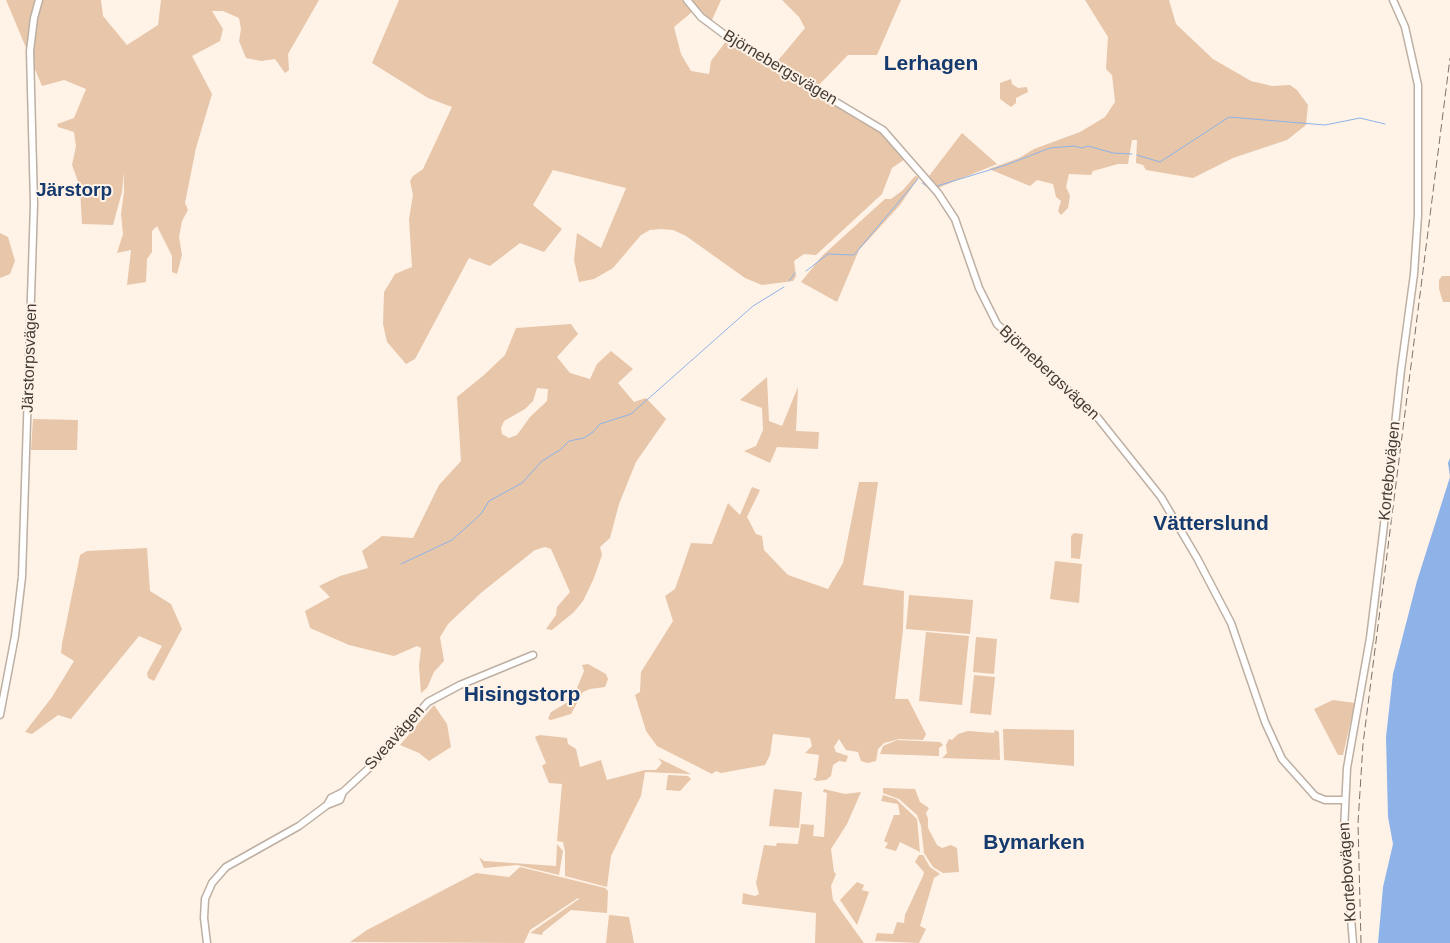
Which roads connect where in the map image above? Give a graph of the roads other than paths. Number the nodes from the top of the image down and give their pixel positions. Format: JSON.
{"nodes":[{"id":1,"x":39,"y":0,"type":"edge"},
{"id":2,"x":686,"y":0,"type":"edge"},
{"id":3,"x":1393,"y":0,"type":"edge"},
{"id":4,"x":533,"y":655,"type":"dead end"},
{"id":5,"x":0,"y":715,"type":"edge"},
{"id":6,"x":1344,"y":800,"type":"junction"},
{"id":7,"x":207,"y":943,"type":"edge"},
{"id":8,"x":1353,"y":943,"type":"edge"}],
"edges":[{"from":1,"to":5,"type":"street","name":"Järstorpsvägen"},
{"from":2,"to":6,"type":"street","name":"Björnebergsvägen"},
{"from":3,"to":6,"type":"street","name":"Kortebovägen"},
{"from":4,"to":7,"type":"street","name":"Sveavägen"},
{"from":6,"to":8,"type":"street","name":"Kortebovägen"}]}
